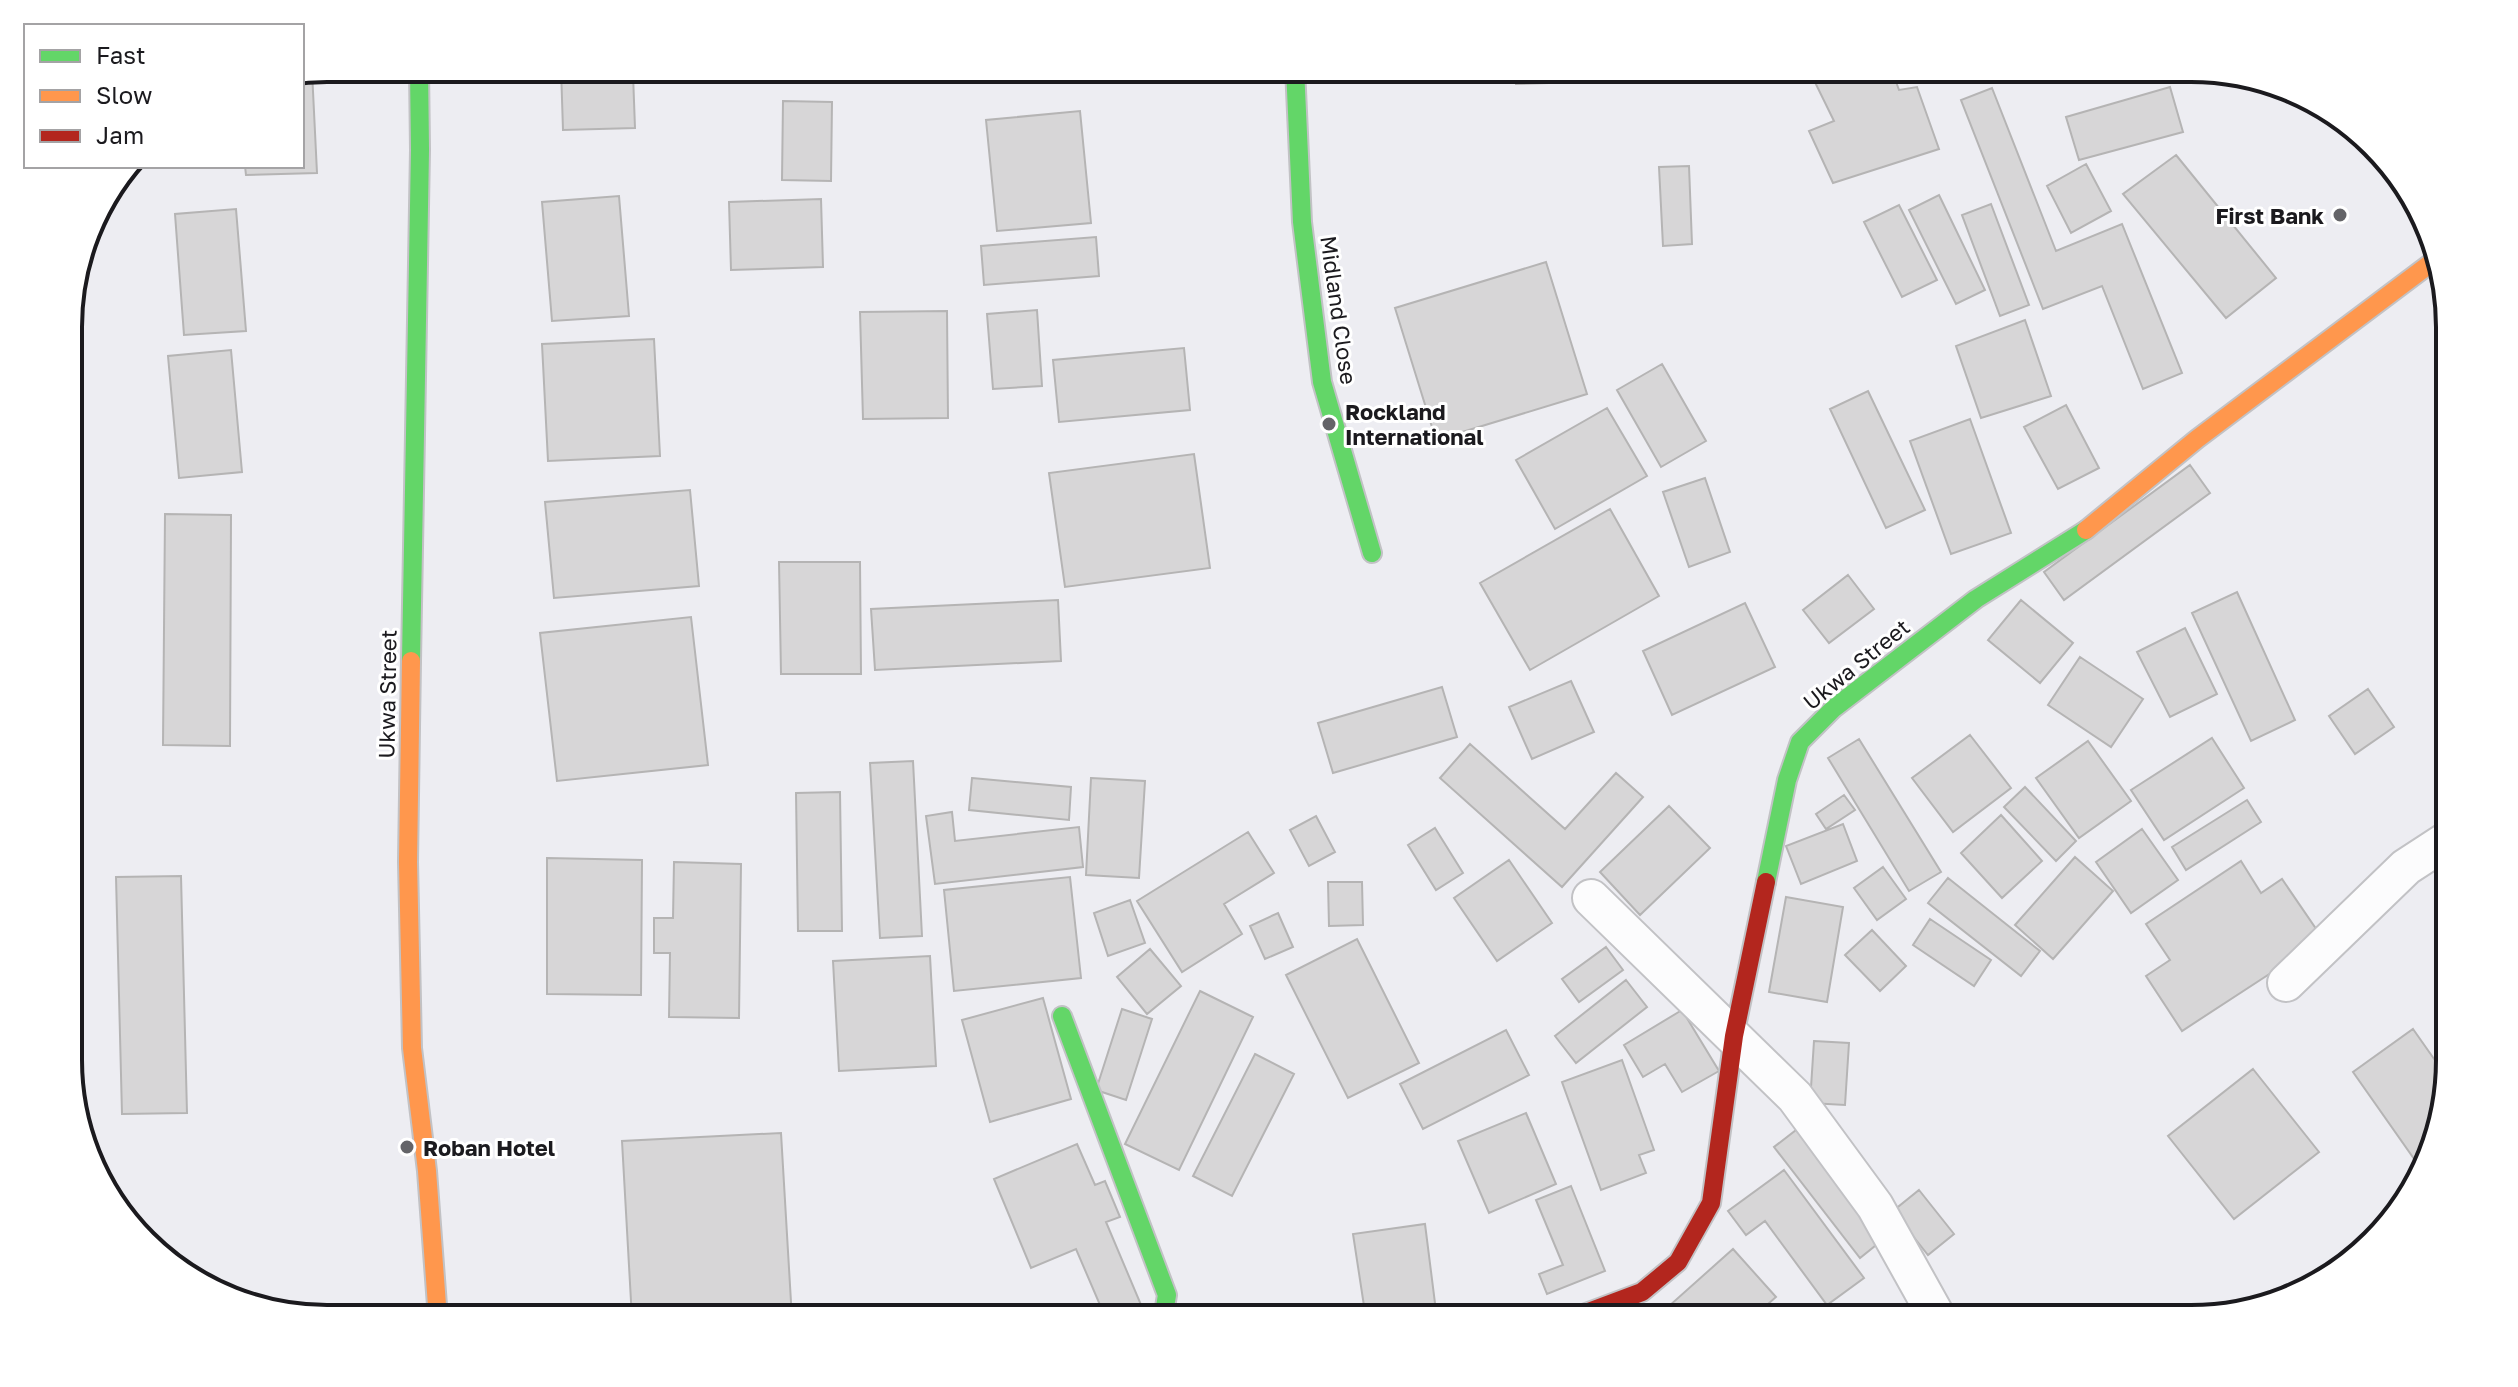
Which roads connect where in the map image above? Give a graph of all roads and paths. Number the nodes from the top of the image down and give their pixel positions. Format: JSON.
{"nodes":[{"id":1,"x":1296,"y":82,"type":"edge"},
{"id":2,"x":419,"y":83,"type":"edge"},
{"id":3,"x":2428,"y":265,"type":"edge"},
{"id":4,"x":1372,"y":553,"type":"dead end"},
{"id":5,"x":2436,"y":847,"type":"edge"},
{"id":6,"x":1591,"y":898,"type":"dead end"},
{"id":7,"x":2286,"y":983,"type":"dead end"},
{"id":8,"x":1062,"y":1016,"type":"dead end"},
{"id":9,"x":1734,"y":1036,"type":"junction"},
{"id":10,"x":1609,"y":1304,"type":"edge"},
{"id":11,"x":1930,"y":1304,"type":"edge"},
{"id":12,"x":437,"y":1305,"type":"edge"},
{"id":13,"x":1165,"y":1305,"type":"edge"}],
"edges":[{"from":1,"to":4,"type":"street","name":"Midland Close"},
{"from":2,"to":12,"type":"street","name":"Ukwa Street"},
{"from":3,"to":9,"type":"street","name":"Ukwa Street"},
{"from":5,"to":7,"type":"street"},
{"from":6,"to":9,"type":"street"},
{"from":8,"to":13,"type":"street"},
{"from":9,"to":10,"type":"street","name":"Ukwa Street"},
{"from":9,"to":11,"type":"street"}]}
